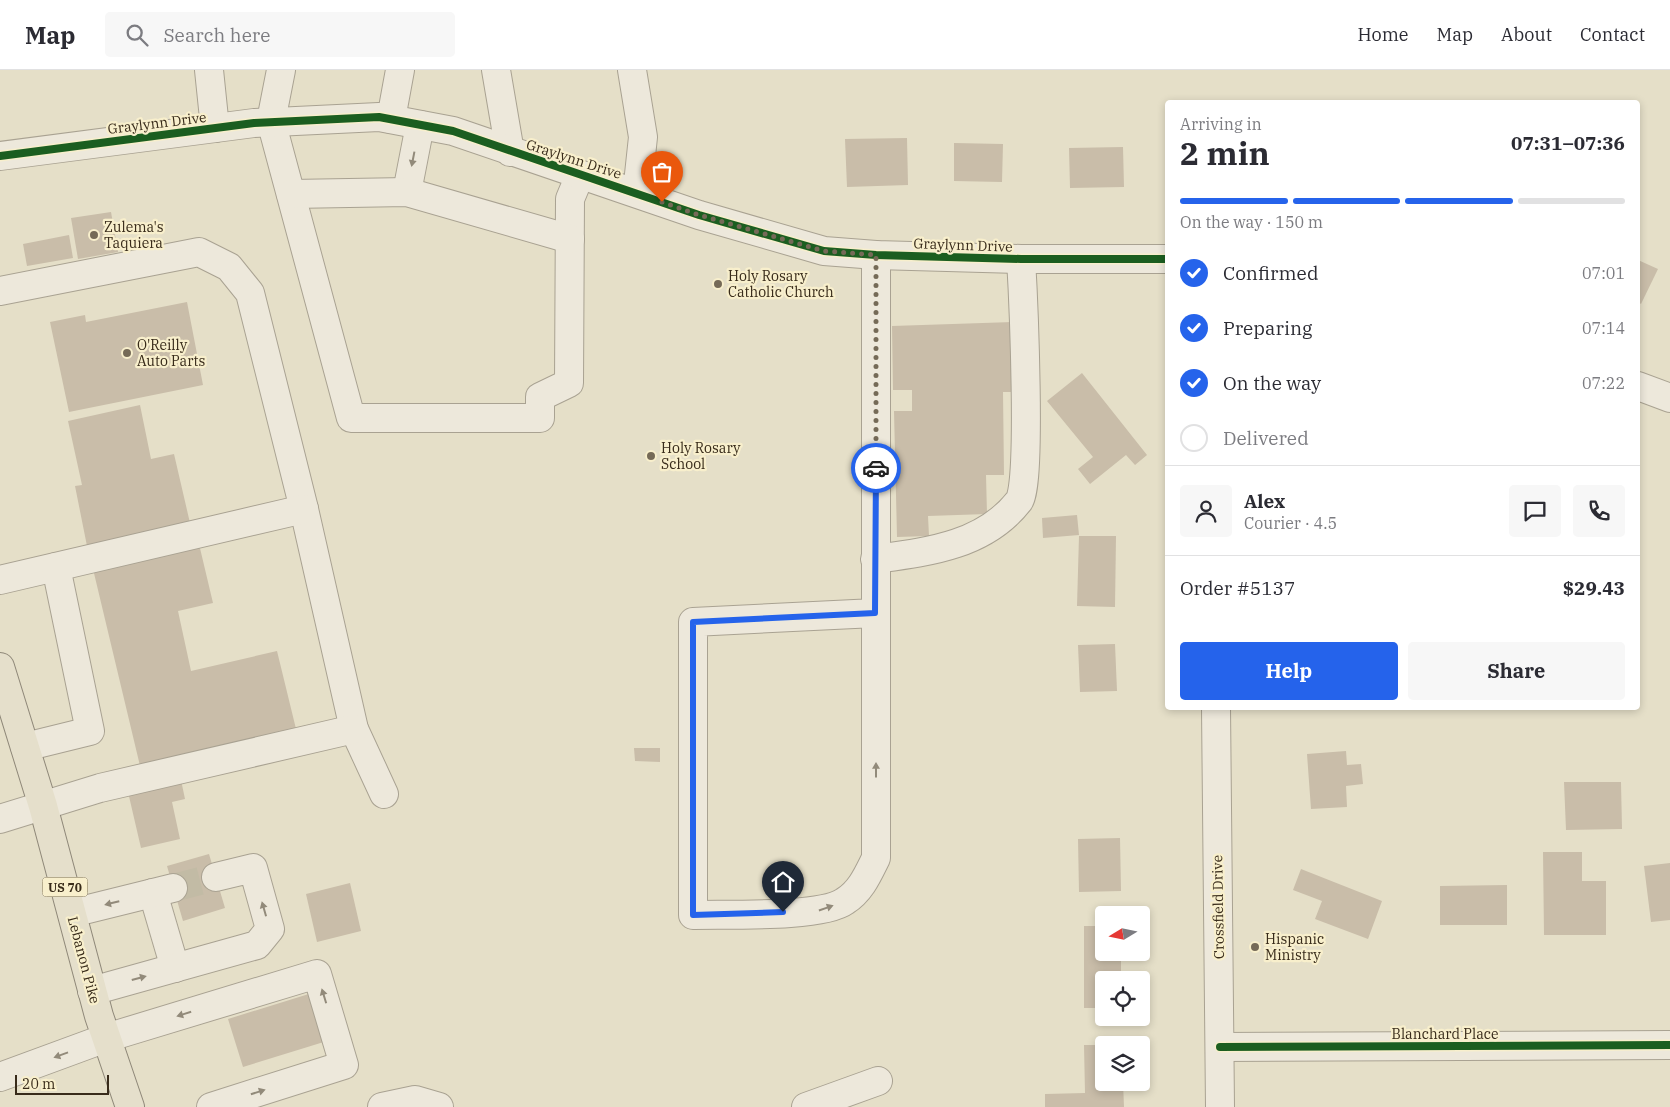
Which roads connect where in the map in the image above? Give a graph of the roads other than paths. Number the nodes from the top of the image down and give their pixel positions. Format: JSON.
{"nodes":[{"id":1,"x":209,"y":70,"type":"edge"},
{"id":2,"x":281,"y":70,"type":"edge"},
{"id":3,"x":400,"y":70,"type":"edge"},
{"id":4,"x":496,"y":70,"type":"edge"},
{"id":5,"x":632,"y":70,"type":"edge"},
{"id":6,"x":390,"y":119,"type":"junction"},
{"id":7,"x":271,"y":121,"type":"junction"},
{"id":8,"x":420,"y":125,"type":"junction"},
{"id":9,"x":215,"y":128,"type":"junction"},
{"id":10,"x":510,"y":152,"type":"junction"},
{"id":11,"x":0,"y":156,"type":"edge"},
{"id":12,"x":580,"y":175,"type":"junction"},
{"id":13,"x":407,"y":192,"type":"junction"},
{"id":14,"x":637,"y":193,"type":"junction"},
{"id":15,"x":291,"y":194,"type":"junction"},
{"id":16,"x":570,"y":239,"type":"junction"},
{"id":17,"x":876,"y":255,"type":"junction"},
{"id":18,"x":1022,"y":259,"type":"junction"},
{"id":19,"x":1165,"y":259,"type":"edge"},
{"id":20,"x":0,"y":292,"type":"edge"},
{"id":21,"x":1640,"y":387,"type":"edge"},
{"id":22,"x":1670,"y":398,"type":"edge"},
{"id":23,"x":304,"y":509,"type":"junction"},
{"id":24,"x":876,"y":559,"type":"junction"},
{"id":25,"x":56,"y":567,"type":"junction"},
{"id":26,"x":0,"y":580,"type":"edge"},
{"id":27,"x":875,"y":613,"type":"junction"},
{"id":28,"x":0,"y":667,"type":"edge"},
{"id":29,"x":1216,"y":710,"type":"edge"},
{"id":30,"x":354,"y":729,"type":"junction"},
{"id":31,"x":25,"y":747,"type":"junction"},
{"id":32,"x":384,"y":794,"type":"dead end"},
{"id":33,"x":43,"y":806,"type":"junction"},
{"id":34,"x":0,"y":820,"type":"edge"},
{"id":35,"x":216,"y":876,"type":"tunnel mouth"},
{"id":36,"x":72,"y":913,"type":"junction"},
{"id":37,"x":175,"y":968,"type":"junction"},
{"id":38,"x":92,"y":991,"type":"junction"},
{"id":39,"x":106,"y":1038,"type":"junction"},
{"id":40,"x":1670,"y":1045,"type":"edge"},
{"id":41,"x":1220,"y":1047,"type":"junction"},
{"id":42,"x":0,"y":1077,"type":"edge"},
{"id":43,"x":878,"y":1081,"type":"dead end"},
{"id":44,"x":130,"y":1107,"type":"edge"},
{"id":45,"x":211,"y":1107,"type":"edge"},
{"id":46,"x":382,"y":1107,"type":"edge"},
{"id":47,"x":439,"y":1107,"type":"edge"},
{"id":48,"x":806,"y":1107,"type":"edge"},
{"id":49,"x":1220,"y":1107,"type":"edge"}],
"edges":[{"from":1,"to":9,"type":"street"},
{"from":2,"to":7,"type":"street"},
{"from":3,"to":6,"type":"street"},
{"from":4,"to":10,"type":"street"},
{"from":5,"to":14,"type":"street"},
{"from":6,"to":7,"type":"street","name":"Graylynn Drive"},
{"from":6,"to":8,"type":"street","name":"Graylynn Drive"},
{"from":7,"to":9,"type":"street","name":"Graylynn Drive"},
{"from":7,"to":15,"type":"street"},
{"from":8,"to":10,"type":"street","name":"Graylynn Drive"},
{"from":8,"to":13,"type":"street","one_way":true},
{"from":9,"to":11,"type":"street","name":"Graylynn Drive"},
{"from":10,"to":12,"type":"street","name":"Graylynn Drive"},
{"from":12,"to":14,"type":"street","name":"Graylynn Drive"},
{"from":12,"to":16,"type":"street"},
{"from":13,"to":15,"type":"street"},
{"from":13,"to":16,"type":"street"},
{"from":14,"to":17,"type":"street","name":"Graylynn Drive"},
{"from":15,"to":16,"type":"street"},
{"from":17,"to":18,"type":"street","name":"Graylynn Drive"},
{"from":17,"to":24,"type":"street"},
{"from":18,"to":19,"type":"street","name":"Graylynn Drive"},
{"from":18,"to":24,"type":"street"},
{"from":20,"to":23,"type":"street"},
{"from":21,"to":22,"type":"street"},
{"from":23,"to":25,"type":"street"},
{"from":23,"to":30,"type":"street"},
{"from":24,"to":27,"type":"street"},
{"from":25,"to":26,"type":"street"},
{"from":25,"to":31,"type":"street"},
{"from":27,"to":27,"type":"street","one_way":true},
{"from":28,"to":31,"type":"main road","name":"Lebanon Pike","number":"US 70"},
{"from":29,"to":41,"type":"street","name":"Crossfield Drive"},
{"from":30,"to":32,"type":"street"},
{"from":30,"to":33,"type":"street"},
{"from":31,"to":33,"type":"main road","name":"Lebanon Pike","number":"US 70"},
{"from":33,"to":34,"type":"street"},
{"from":33,"to":36,"type":"main road","name":"Lebanon Pike","number":"US 70"},
{"from":37,"to":35,"type":"street","one_way":true},
{"from":37,"to":36,"type":"street","one_way":true},
{"from":36,"to":38,"type":"main road","name":"Lebanon Pike","number":"US 70"},
{"from":38,"to":37,"type":"street","one_way":true},
{"from":38,"to":39,"type":"main road","name":"Lebanon Pike","number":"US 70"},
{"from":39,"to":42,"type":"street","one_way":true},
{"from":39,"to":44,"type":"main road","name":"Lebanon Pike","number":"US 70"},
{"from":45,"to":39,"type":"street","one_way":true},
{"from":40,"to":41,"type":"street","name":"Blanchard Place"},
{"from":41,"to":49,"type":"street","name":"Crossfield Drive"},
{"from":43,"to":48,"type":"street"},
{"from":46,"to":47,"type":"street"}]}
